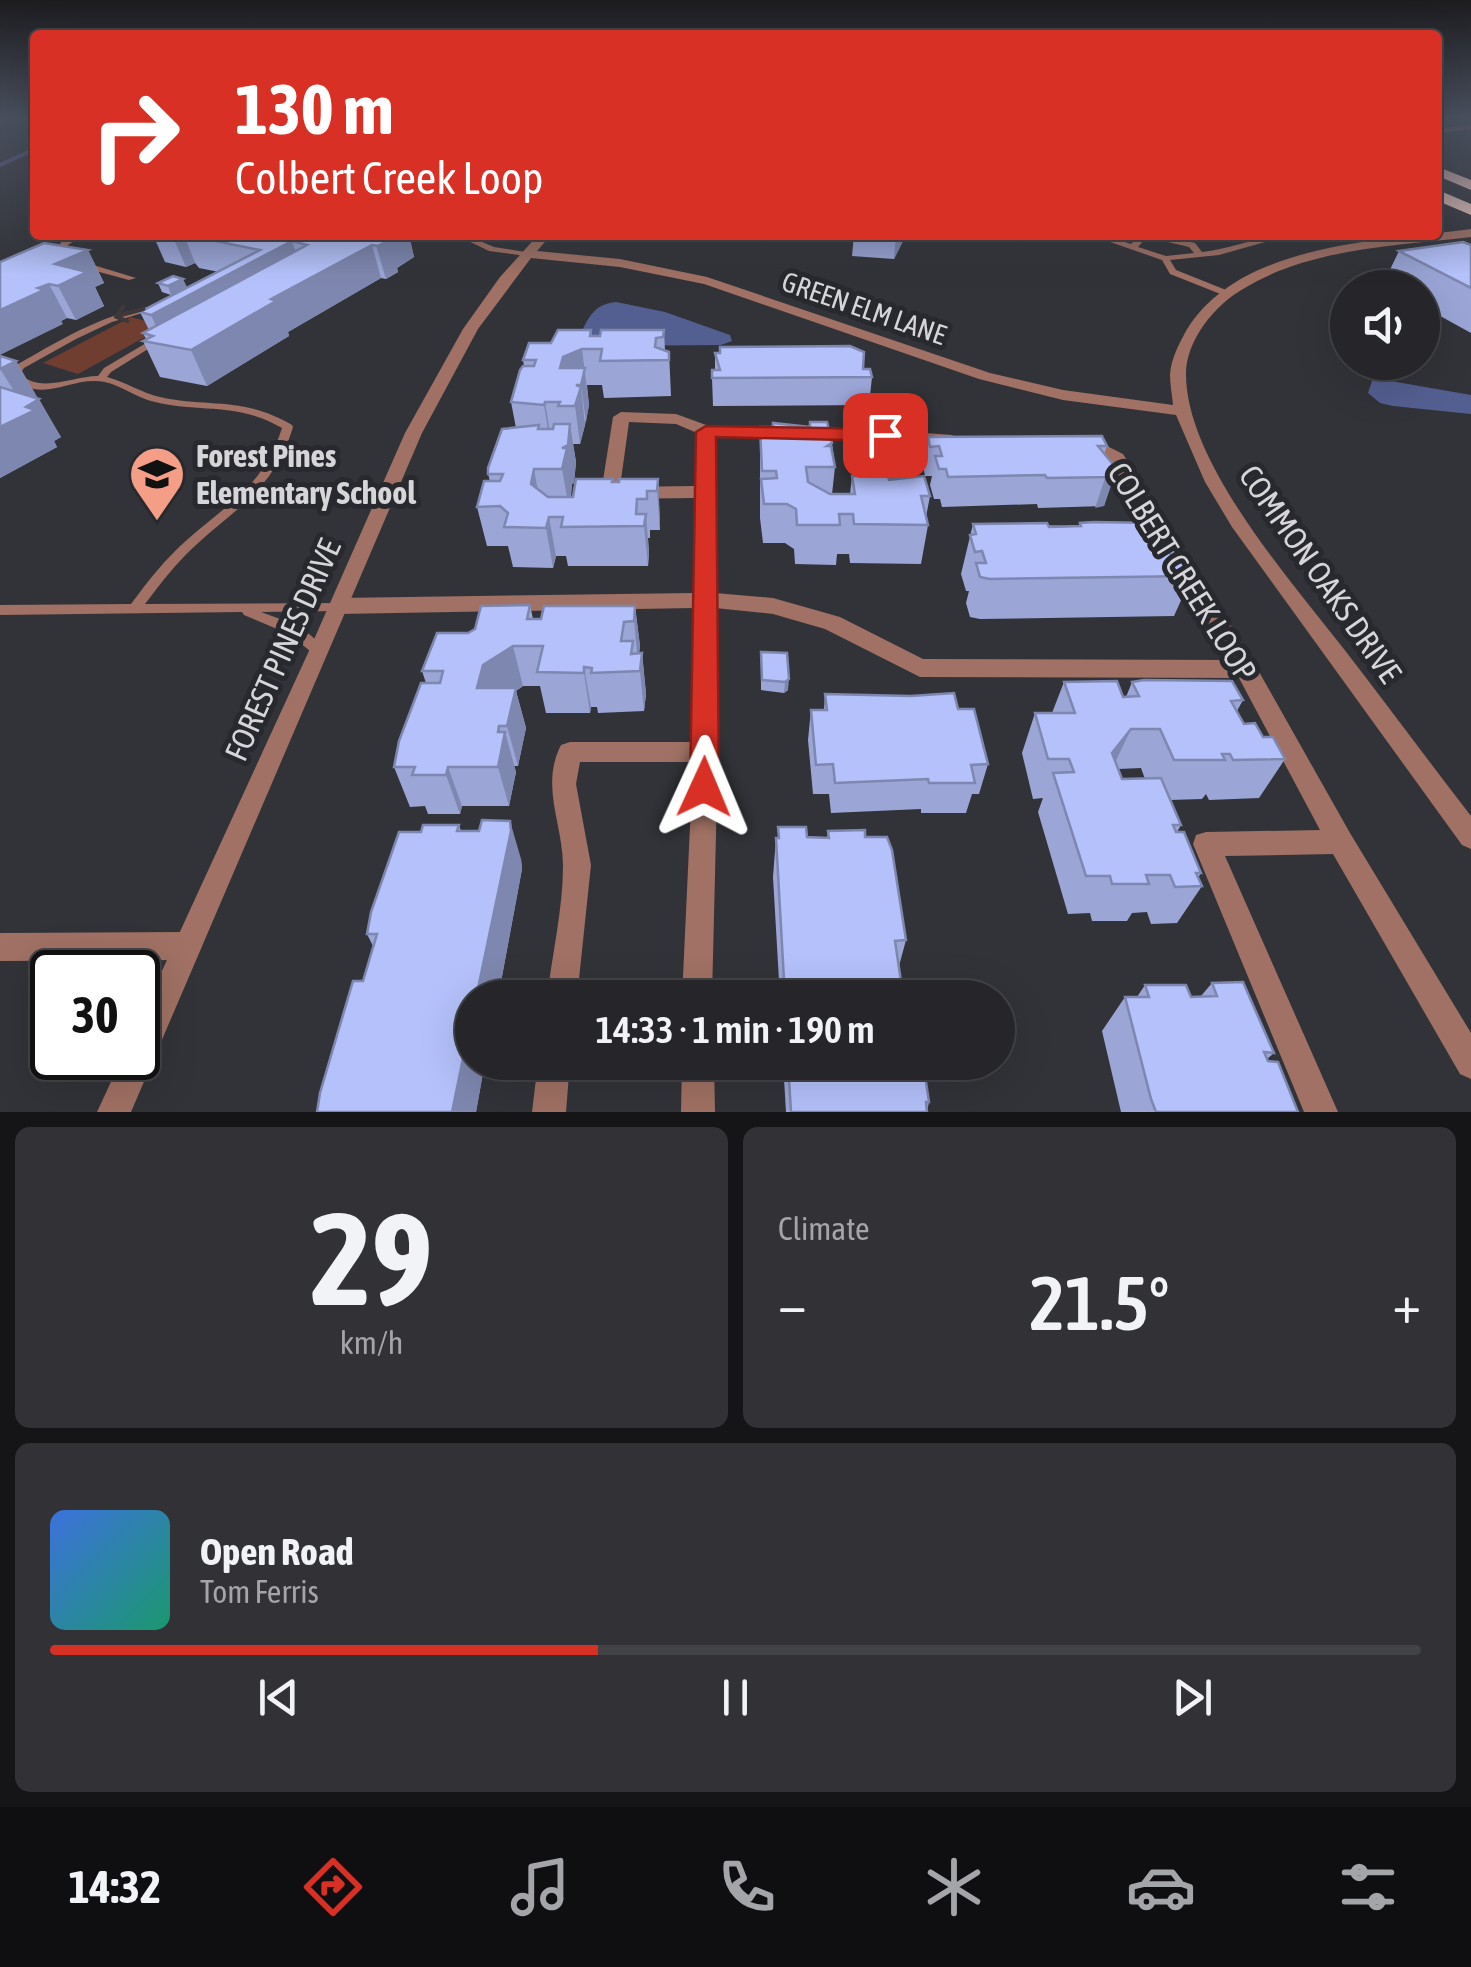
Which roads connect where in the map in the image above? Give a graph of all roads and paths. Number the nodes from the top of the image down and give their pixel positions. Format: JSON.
{"nodes":[{"id":1,"x":1442,"y":173,"type":"edge"},
{"id":2,"x":1471,"y":185,"type":"edge"},
{"id":3,"x":1442,"y":197,"type":"edge"},
{"id":4,"x":1471,"y":210,"type":"edge"},
{"id":5,"x":1471,"y":233,"type":"edge"},
{"id":6,"x":1442,"y":237,"type":"edge"},
{"id":7,"x":72,"y":240,"type":"edge"},
{"id":8,"x":470,"y":240,"type":"edge"},
{"id":9,"x":541,"y":240,"type":"edge"},
{"id":10,"x":1112,"y":240,"type":"edge"},
{"id":11,"x":1140,"y":240,"type":"edge"},
{"id":12,"x":1170,"y":240,"type":"dead end"},
{"id":13,"x":1263,"y":240,"type":"edge"},
{"id":14,"x":1425,"y":240,"type":"edge"},
{"id":15,"x":1133,"y":246,"type":"junction"},
{"id":16,"x":526,"y":254,"type":"junction"},
{"id":17,"x":1199,"y":254,"type":"junction"},
{"id":18,"x":1165,"y":258,"type":"junction"},
{"id":19,"x":132,"y":278,"type":"dead end"},
{"id":20,"x":1228,"y":294,"type":"junction"},
{"id":21,"x":182,"y":311,"type":"edge"},
{"id":22,"x":174,"y":328,"type":"edge"},
{"id":23,"x":102,"y":378,"type":"junction"},
{"id":24,"x":1184,"y":411,"type":"junction"},
{"id":25,"x":706,"y":432,"type":"junction"},
{"id":26,"x":885,"y":435,"type":"junction"},
{"id":27,"x":969,"y":441,"type":"edge"},
{"id":28,"x":1060,"y":442,"type":"edge"},
{"id":29,"x":878,"y":486,"type":"edge"},
{"id":30,"x":703,"y":492,"type":"junction"},
{"id":31,"x":706,"y":600,"type":"junction"},
{"id":32,"x":136,"y":606,"type":"junction"},
{"id":33,"x":222,"y":606,"type":"junction"},
{"id":34,"x":339,"y":606,"type":"junction"},
{"id":35,"x":0,"y":610,"type":"edge"},
{"id":36,"x":320,"y":651,"type":"junction"},
{"id":37,"x":1246,"y":669,"type":"junction"},
{"id":38,"x":706,"y":752,"type":"junction"},
{"id":39,"x":1471,"y":837,"type":"edge"},
{"id":40,"x":1340,"y":842,"type":"junction"},
{"id":41,"x":0,"y":946,"type":"edge"},
{"id":42,"x":188,"y":946,"type":"junction"},
{"id":43,"x":564,"y":980,"type":"edge"},
{"id":44,"x":698,"y":980,"type":"edge"},
{"id":45,"x":1471,"y":1063,"type":"edge"},
{"id":46,"x":552,"y":1080,"type":"edge"},
{"id":47,"x":698,"y":1080,"type":"edge"},
{"id":48,"x":114,"y":1112,"type":"edge"},
{"id":49,"x":549,"y":1112,"type":"edge"},
{"id":50,"x":698,"y":1112,"type":"edge"},
{"id":51,"x":1321,"y":1112,"type":"edge"}],
"edges":[{"from":1,"to":2,"type":"highway"},
{"from":3,"to":4,"type":"highway"},
{"from":5,"to":6,"type":"street","name":"COMMON OAKS DRIVE"},
{"from":7,"to":19,"type":"lane"},
{"from":8,"to":16,"type":"lane"},
{"from":9,"to":16,"type":"street","name":"FOREST PINES DRIVE"},
{"from":10,"to":15,"type":"lane"},
{"from":11,"to":15,"type":"lane"},
{"from":12,"to":17,"type":"lane"},
{"from":13,"to":17,"type":"lane"},
{"from":14,"to":20,"type":"street","name":"COMMON OAKS DRIVE"},
{"from":15,"to":18,"type":"lane"},
{"from":16,"to":24,"type":"street","name":"GREEN ELM LANE"},
{"from":16,"to":34,"type":"street","name":"FOREST PINES DRIVE"},
{"from":17,"to":18,"type":"lane"},
{"from":18,"to":20,"type":"lane"},
{"from":20,"to":24,"type":"street","name":"COMMON OAKS DRIVE"},
{"from":21,"to":23,"type":"lane","one_way":true},
{"from":22,"to":23,"type":"lane"},
{"from":23,"to":32,"type":"lane"},
{"from":24,"to":39,"type":"street","name":"COMMON OAKS DRIVE"},
{"from":25,"to":26,"type":"street"},
{"from":25,"to":30,"type":"street"},
{"from":25,"to":30,"type":"street"},
{"from":26,"to":27,"type":"street"},
{"from":26,"to":29,"type":"lane"},
{"from":28,"to":37,"type":"street","name":"COLBERT CREEK LOOP"},
{"from":30,"to":31,"type":"street"},
{"from":31,"to":34,"type":"street"},
{"from":31,"to":37,"type":"street"},
{"from":31,"to":38,"type":"street"},
{"from":32,"to":33,"type":"lane"},
{"from":32,"to":35,"type":"lane"},
{"from":33,"to":34,"type":"lane"},
{"from":33,"to":36,"type":"lane"},
{"from":34,"to":36,"type":"street","name":"FOREST PINES DRIVE"},
{"from":36,"to":42,"type":"street","name":"FOREST PINES DRIVE"},
{"from":37,"to":40,"type":"street","name":"COLBERT CREEK LOOP"},
{"from":38,"to":43,"type":"street"},
{"from":38,"to":44,"type":"street"},
{"from":40,"to":45,"type":"street","name":"COLBERT CREEK LOOP"},
{"from":40,"to":51,"type":"street"},
{"from":41,"to":42,"type":"street"},
{"from":42,"to":48,"type":"street","name":"FOREST PINES DRIVE"},
{"from":46,"to":49,"type":"street"},
{"from":47,"to":50,"type":"street"}]}
